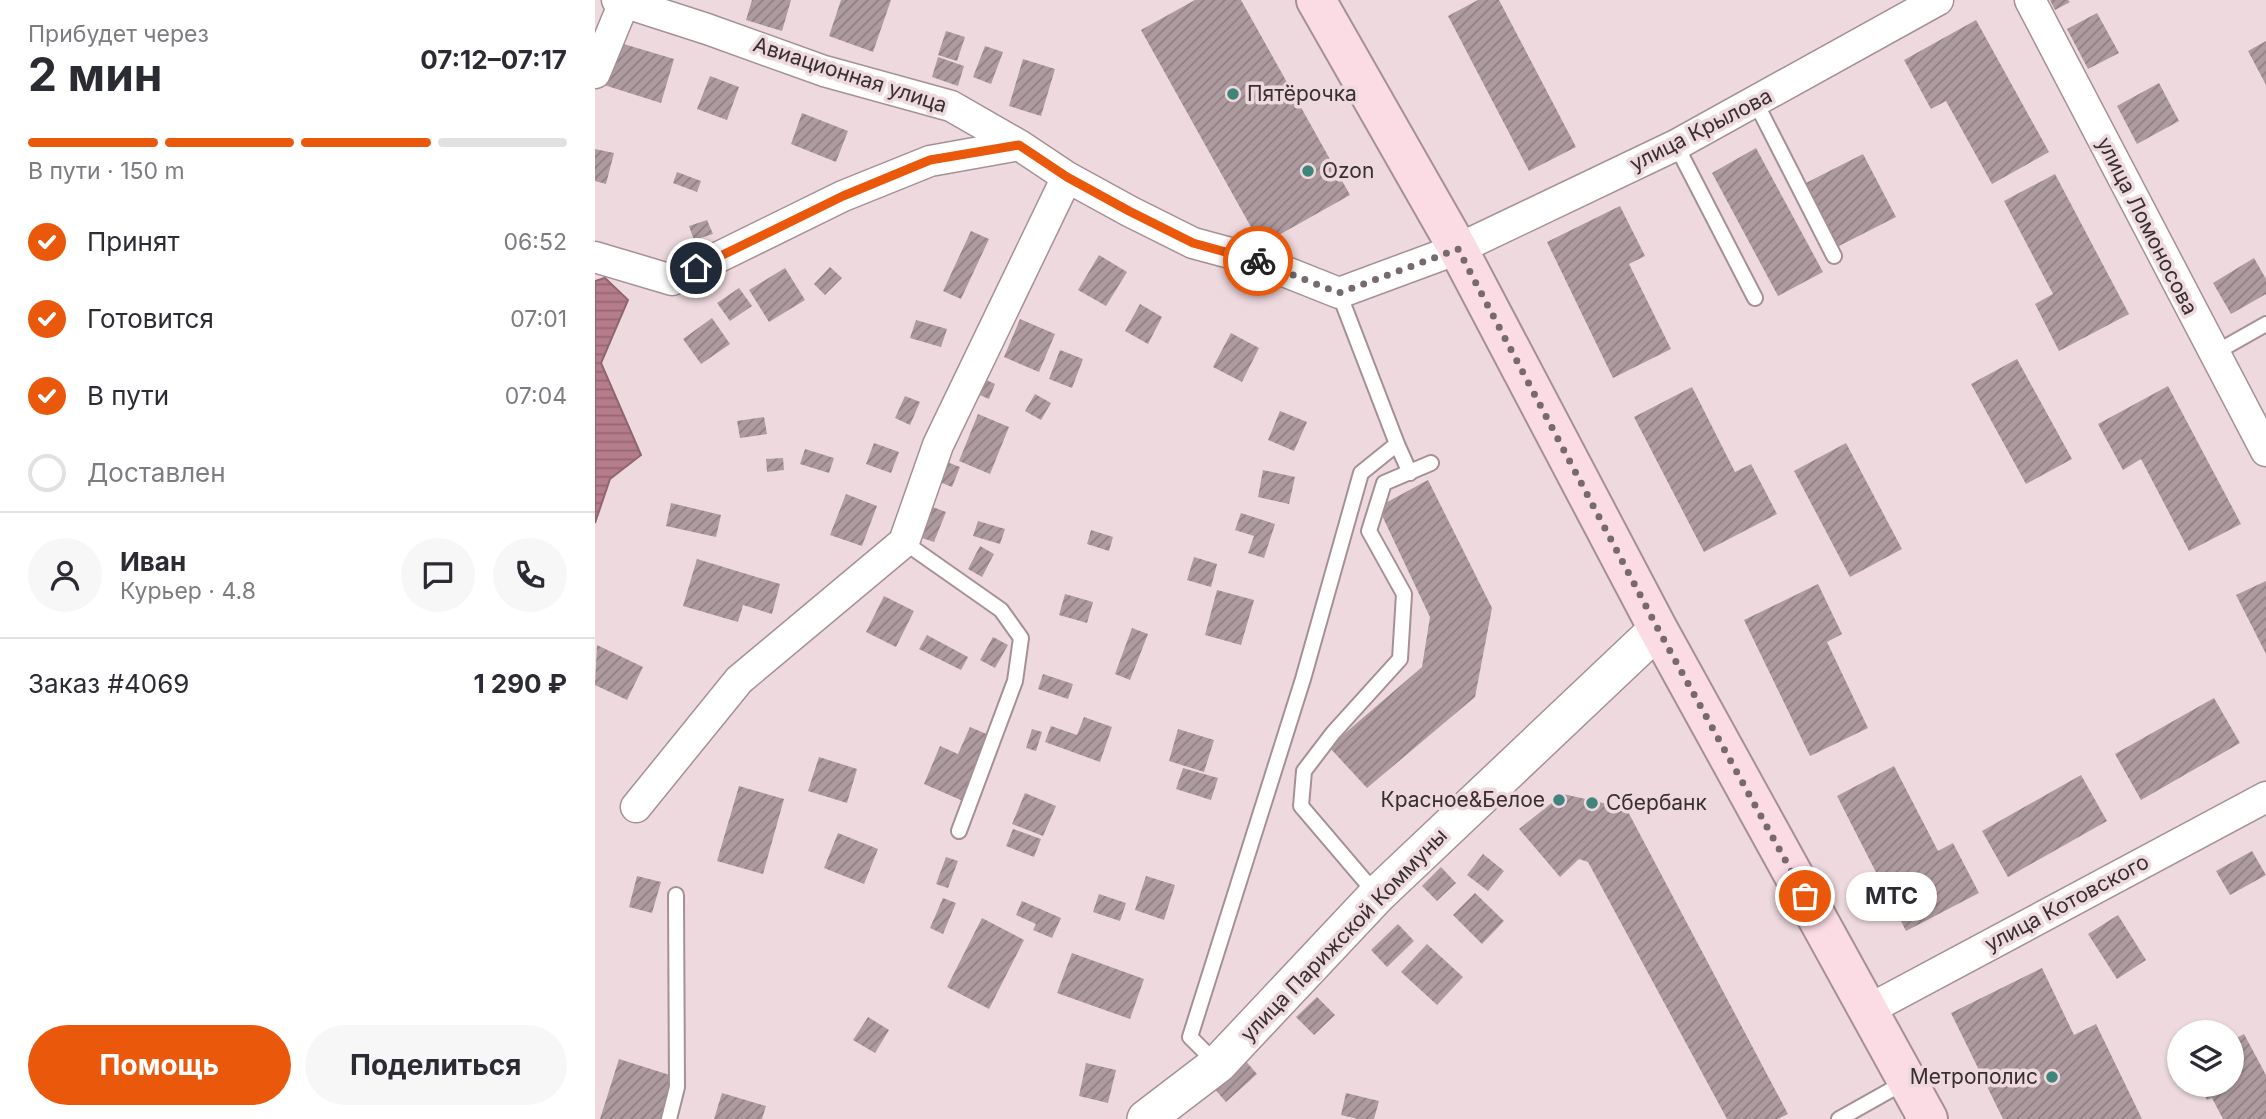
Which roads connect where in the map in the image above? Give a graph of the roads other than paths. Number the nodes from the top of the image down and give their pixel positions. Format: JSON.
{"nodes":[{"id":1,"x":1315,"y":0,"type":"edge"},
{"id":2,"x":1938,"y":0,"type":"edge"},
{"id":3,"x":2030,"y":0,"type":"edge"},
{"id":4,"x":622,"y":1,"type":"edge"},
{"id":5,"x":595,"y":73,"type":"edge"},
{"id":6,"x":1756,"y":103,"type":"junction"},
{"id":7,"x":1019,"y":145,"type":"junction"},
{"id":8,"x":1676,"y":145,"type":"junction"},
{"id":9,"x":1067,"y":177,"type":"junction"},
{"id":10,"x":1458,"y":249,"type":"junction"},
{"id":11,"x":1834,"y":256,"type":"dead end"},
{"id":12,"x":595,"y":257,"type":"edge"},
{"id":13,"x":1339,"y":293,"type":"junction"},
{"id":14,"x":1755,"y":298,"type":"dead end"},
{"id":15,"x":2266,"y":324,"type":"edge"},
{"id":16,"x":2213,"y":354,"type":"junction"},
{"id":17,"x":1397,"y":444,"type":"junction"},
{"id":18,"x":2266,"y":451,"type":"edge"},
{"id":19,"x":1431,"y":463,"type":"dead end"},
{"id":20,"x":1410,"y":473,"type":"junction"},
{"id":21,"x":904,"y":542,"type":"junction"},
{"id":22,"x":1658,"y":629,"type":"junction"},
{"id":23,"x":2266,"y":797,"type":"edge"},
{"id":24,"x":636,"y":807,"type":"dead end"},
{"id":25,"x":959,"y":831,"type":"dead end"},
{"id":26,"x":676,"y":895,"type":"dead end"},
{"id":27,"x":1377,"y":895,"type":"junction"},
{"id":28,"x":1868,"y":1010,"type":"junction"},
{"id":29,"x":1218,"y":1065,"type":"junction"},
{"id":30,"x":1907,"y":1080,"type":"junction"},
{"id":31,"x":669,"y":1119,"type":"edge"},
{"id":32,"x":1146,"y":1119,"type":"edge"},
{"id":33,"x":1839,"y":1119,"type":"edge"},
{"id":34,"x":1928,"y":1119,"type":"edge"}],
"edges":[{"from":1,"to":10,"type":"main road"},
{"from":2,"to":6,"type":"street","name":"улица Крылова"},
{"from":3,"to":16,"type":"street","name":"улица Ломоносова"},
{"from":4,"to":5,"type":"street"},
{"from":4,"to":7,"type":"street","name":"Авиационная улица"},
{"from":6,"to":8,"type":"street","name":"улица Крылова"},
{"from":6,"to":11,"type":"lane"},
{"from":7,"to":9,"type":"street","name":"Авиационная улица"},
{"from":7,"to":12,"type":"street"},
{"from":8,"to":10,"type":"street","name":"улица Крылова"},
{"from":8,"to":14,"type":"lane"},
{"from":9,"to":13,"type":"street","name":"Авиационная улица"},
{"from":9,"to":21,"type":"street"},
{"from":10,"to":13,"type":"street"},
{"from":10,"to":22,"type":"main road"},
{"from":13,"to":17,"type":"lane"},
{"from":15,"to":16,"type":"lane"},
{"from":16,"to":18,"type":"street","name":"улица Ломоносова"},
{"from":17,"to":20,"type":"lane"},
{"from":17,"to":29,"type":"lane"},
{"from":19,"to":20,"type":"lane"},
{"from":20,"to":27,"type":"lane"},
{"from":21,"to":24,"type":"street"},
{"from":21,"to":25,"type":"lane"},
{"from":22,"to":27,"type":"street","name":"улица Парижской Коммуны"},
{"from":22,"to":28,"type":"main road"},
{"from":23,"to":28,"type":"street","name":"улица Котовского"},
{"from":26,"to":31,"type":"lane"},
{"from":27,"to":29,"type":"street","name":"улица Парижской Коммуны"},
{"from":28,"to":30,"type":"main road"},
{"from":29,"to":32,"type":"street","name":"улица Парижской Коммуны"},
{"from":30,"to":33,"type":"lane"},
{"from":30,"to":34,"type":"main road"}]}
